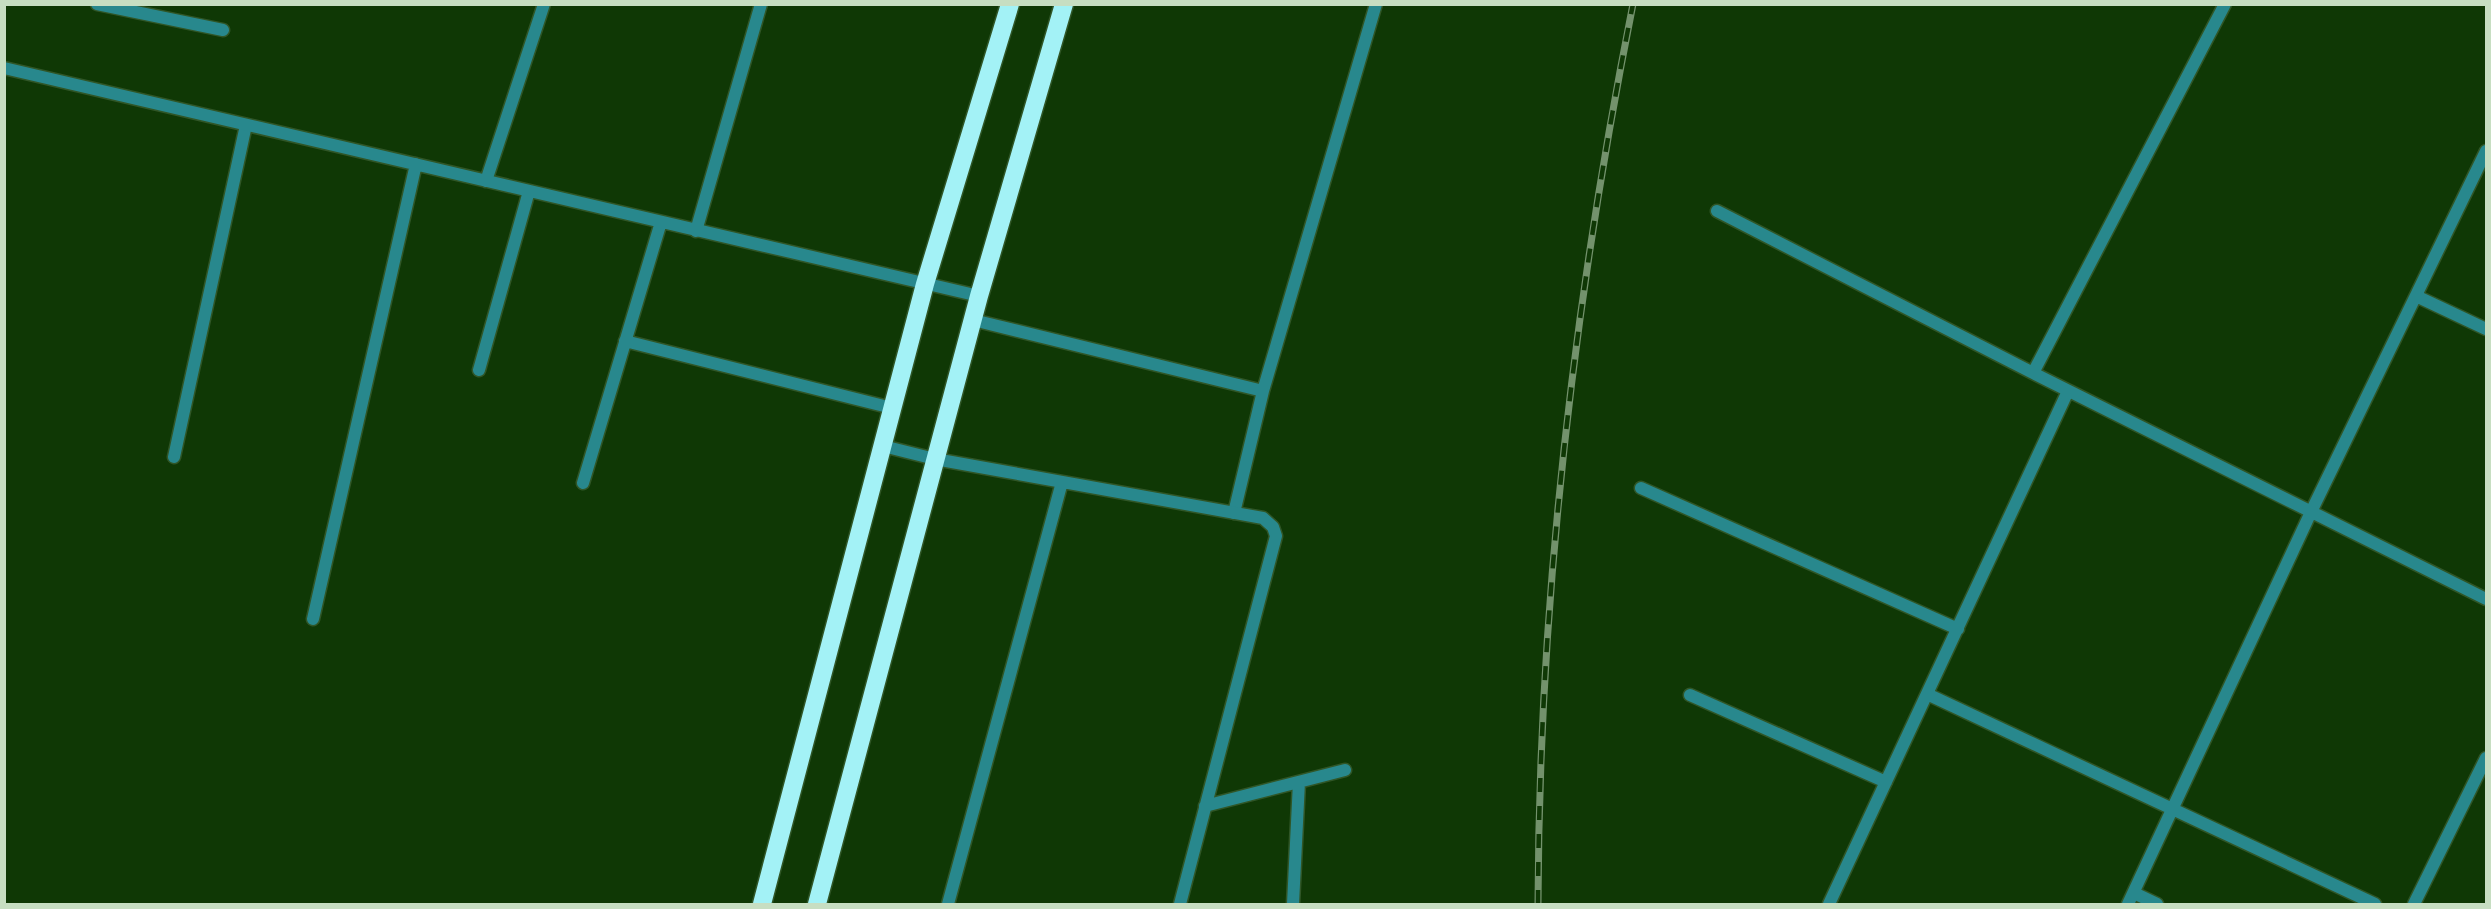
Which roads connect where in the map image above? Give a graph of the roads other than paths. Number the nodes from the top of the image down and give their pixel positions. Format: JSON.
{"nodes":[{"id":1,"x":97,"y":4,"type":"edge"},
{"id":2,"x":544,"y":4,"type":"edge"},
{"id":3,"x":760,"y":4,"type":"edge"},
{"id":4,"x":1010,"y":4,"type":"edge"},
{"id":5,"x":1064,"y":4,"type":"edge"},
{"id":6,"x":1376,"y":4,"type":"edge"},
{"id":7,"x":2225,"y":4,"type":"edge"},
{"id":8,"x":223,"y":30,"type":"dead end"},
{"id":9,"x":4,"y":68,"type":"edge"},
{"id":10,"x":246,"y":125,"type":"junction"},
{"id":11,"x":2487,"y":151,"type":"edge"},
{"id":12,"x":416,"y":164,"type":"junction"},
{"id":13,"x":486,"y":181,"type":"junction"},
{"id":14,"x":529,"y":191,"type":"junction"},
{"id":15,"x":1717,"y":211,"type":"dead end"},
{"id":16,"x":661,"y":222,"type":"junction"},
{"id":17,"x":696,"y":231,"type":"junction"},
{"id":18,"x":925,"y":284,"type":"junction"},
{"id":19,"x":979,"y":296,"type":"junction"},
{"id":20,"x":2416,"y":296,"type":"junction"},
{"id":21,"x":973,"y":320,"type":"junction"},
{"id":22,"x":2487,"y":329,"type":"edge"},
{"id":23,"x":625,"y":341,"type":"junction"},
{"id":24,"x":480,"y":370,"type":"dead end"},
{"id":25,"x":2033,"y":373,"type":"junction"},
{"id":26,"x":1263,"y":391,"type":"junction"},
{"id":27,"x":2068,"y":391,"type":"junction"},
{"id":28,"x":892,"y":408,"type":"junction"},
{"id":29,"x":883,"y":446,"type":"junction"},
{"id":30,"x":174,"y":458,"type":"dead end"},
{"id":31,"x":935,"y":459,"type":"junction"},
{"id":32,"x":1062,"y":482,"type":"junction"},
{"id":33,"x":583,"y":483,"type":"dead end"},
{"id":34,"x":1641,"y":488,"type":"dead end"},
{"id":35,"x":2311,"y":512,"type":"junction"},
{"id":36,"x":1234,"y":513,"type":"junction"},
{"id":37,"x":2487,"y":600,"type":"edge"},
{"id":38,"x":313,"y":619,"type":"dead end"},
{"id":39,"x":1958,"y":629,"type":"junction"},
{"id":40,"x":1927,"y":694,"type":"junction"},
{"id":41,"x":1689,"y":695,"type":"dead end"},
{"id":42,"x":2487,"y":758,"type":"edge"},
{"id":43,"x":1345,"y":770,"type":"dead end"},
{"id":44,"x":1299,"y":782,"type":"junction"},
{"id":45,"x":1886,"y":782,"type":"junction"},
{"id":46,"x":1205,"y":806,"type":"junction"},
{"id":47,"x":2172,"y":809,"type":"junction"},
{"id":48,"x":2134,"y":893,"type":"junction"},
{"id":49,"x":762,"y":904,"type":"edge"},
{"id":50,"x":817,"y":904,"type":"edge"},
{"id":51,"x":948,"y":904,"type":"edge"},
{"id":52,"x":1179,"y":904,"type":"edge"},
{"id":53,"x":1293,"y":904,"type":"edge"},
{"id":54,"x":1829,"y":904,"type":"edge"},
{"id":55,"x":2128,"y":904,"type":"edge"},
{"id":56,"x":2157,"y":904,"type":"edge"},
{"id":57,"x":2375,"y":904,"type":"edge"},
{"id":58,"x":2414,"y":904,"type":"edge"}],
"edges":[{"from":1,"to":8,"type":"street"},
{"from":2,"to":13,"type":"street"},
{"from":3,"to":17,"type":"street"},
{"from":4,"to":18,"type":"highway"},
{"from":5,"to":19,"type":"highway"},
{"from":6,"to":26,"type":"street"},
{"from":7,"to":25,"type":"street"},
{"from":9,"to":10,"type":"street"},
{"from":10,"to":12,"type":"street"},
{"from":10,"to":30,"type":"street"},
{"from":11,"to":20,"type":"street"},
{"from":12,"to":13,"type":"street"},
{"from":12,"to":38,"type":"street"},
{"from":13,"to":14,"type":"street"},
{"from":14,"to":16,"type":"street"},
{"from":14,"to":24,"type":"street"},
{"from":15,"to":25,"type":"street"},
{"from":16,"to":17,"type":"street"},
{"from":16,"to":23,"type":"street"},
{"from":17,"to":18,"type":"street"},
{"from":18,"to":19,"type":"street"},
{"from":18,"to":28,"type":"highway"},
{"from":19,"to":21,"type":"highway"},
{"from":20,"to":22,"type":"street"},
{"from":20,"to":35,"type":"street"},
{"from":21,"to":26,"type":"street"},
{"from":21,"to":31,"type":"highway"},
{"from":23,"to":28,"type":"street"},
{"from":23,"to":33,"type":"street"},
{"from":25,"to":27,"type":"street"},
{"from":26,"to":36,"type":"street"},
{"from":27,"to":35,"type":"street"},
{"from":27,"to":39,"type":"street"},
{"from":28,"to":29,"type":"highway"},
{"from":29,"to":31,"type":"street"},
{"from":29,"to":49,"type":"highway"},
{"from":31,"to":32,"type":"street"},
{"from":31,"to":50,"type":"highway"},
{"from":32,"to":36,"type":"street"},
{"from":32,"to":51,"type":"street"},
{"from":34,"to":39,"type":"street"},
{"from":35,"to":37,"type":"street"},
{"from":35,"to":47,"type":"street"},
{"from":36,"to":46,"type":"street"},
{"from":39,"to":40,"type":"street"},
{"from":40,"to":45,"type":"street"},
{"from":40,"to":47,"type":"street"},
{"from":41,"to":45,"type":"street"},
{"from":42,"to":58,"type":"street"},
{"from":43,"to":44,"type":"street"},
{"from":44,"to":46,"type":"street"},
{"from":44,"to":53,"type":"street"},
{"from":45,"to":54,"type":"street"},
{"from":46,"to":52,"type":"street"},
{"from":47,"to":48,"type":"street"},
{"from":47,"to":57,"type":"street"},
{"from":48,"to":55,"type":"street"},
{"from":48,"to":56,"type":"street"}]}
